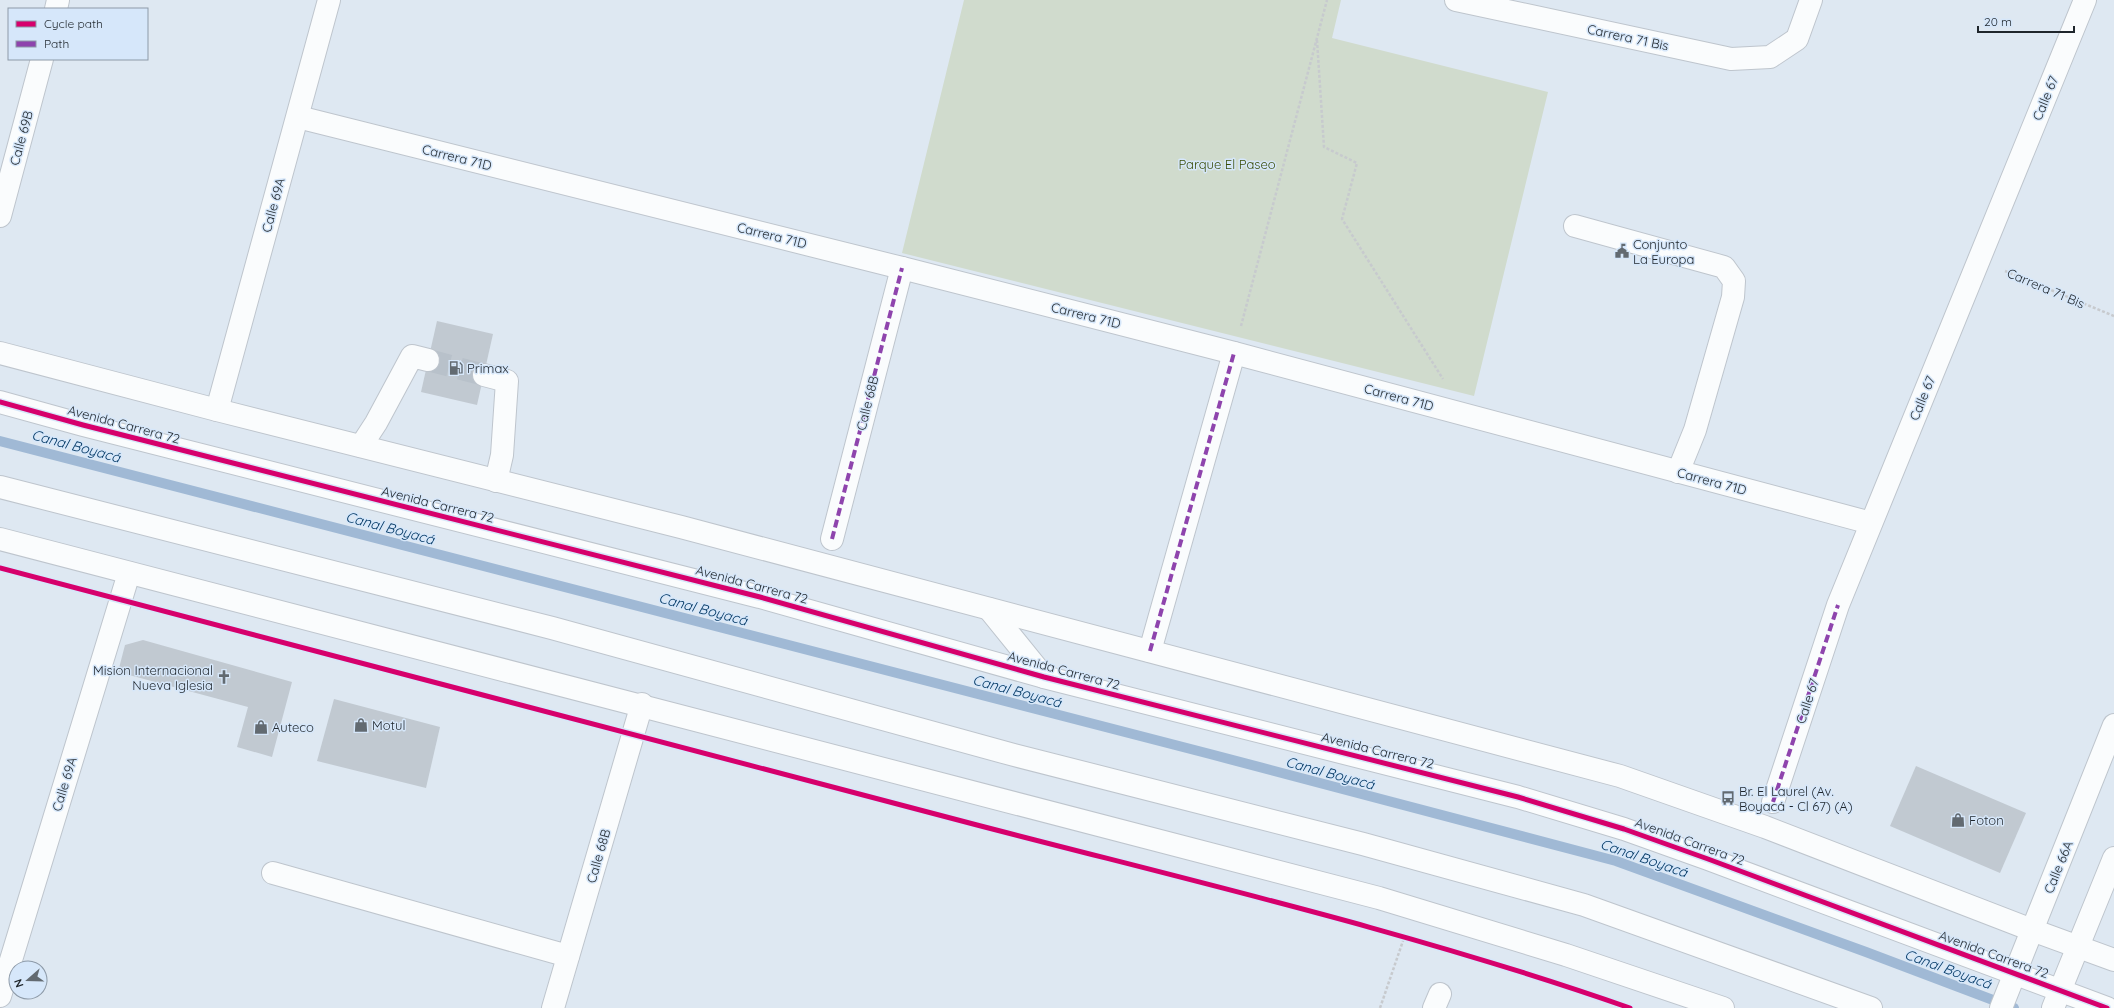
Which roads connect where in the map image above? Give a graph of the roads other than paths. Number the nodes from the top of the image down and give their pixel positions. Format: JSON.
{"nodes":[{"id":1,"x":330,"y":0,"type":"edge"},
{"id":2,"x":1456,"y":0,"type":"edge"},
{"id":3,"x":1811,"y":0,"type":"edge"},
{"id":4,"x":2085,"y":0,"type":"edge"},
{"id":5,"x":42,"y":60,"type":"edge"},
{"id":6,"x":298,"y":117,"type":"junction"},
{"id":7,"x":0,"y":216,"type":"edge"},
{"id":8,"x":1575,"y":226,"type":"dead end"},
{"id":9,"x":902,"y":268,"type":"junction"},
{"id":10,"x":0,"y":354,"type":"edge"},
{"id":11,"x":1234,"y":354,"type":"junction"},
{"id":12,"x":428,"y":360,"type":"tunnel mouth"},
{"id":13,"x":484,"y":375,"type":"tunnel mouth"},
{"id":14,"x":0,"y":402,"type":"edge"},
{"id":15,"x":217,"y":410,"type":"junction"},
{"id":16,"x":361,"y":446,"type":"junction"},
{"id":17,"x":1678,"y":472,"type":"junction"},
{"id":18,"x":496,"y":480,"type":"junction"},
{"id":19,"x":0,"y":487,"type":"edge"},
{"id":20,"x":1871,"y":523,"type":"junction"},
{"id":21,"x":0,"y":539,"type":"edge"},
{"id":22,"x":832,"y":539,"type":"dead end"},
{"id":23,"x":129,"y":573,"type":"junction"},
{"id":24,"x":989,"y":609,"type":"junction"},
{"id":25,"x":1150,"y":651,"type":"junction"},
{"id":26,"x":1044,"y":677,"type":"junction"},
{"id":27,"x":642,"y":704,"type":"junction"},
{"id":28,"x":2114,"y":726,"type":"edge"},
{"id":29,"x":1773,"y":802,"type":"dead end"},
{"id":30,"x":2114,"y":858,"type":"edge"},
{"id":31,"x":273,"y":873,"type":"dead end"},
{"id":32,"x":2032,"y":930,"type":"junction"},
{"id":33,"x":2078,"y":947,"type":"junction"},
{"id":34,"x":568,"y":956,"type":"junction"},
{"id":35,"x":2114,"y":960,"type":"edge"},
{"id":36,"x":2015,"y":974,"type":"junction"},
{"id":37,"x":0,"y":996,"type":"edge"},
{"id":38,"x":2057,"y":999,"type":"edge"},
{"id":39,"x":2004,"y":1001,"type":"edge"},
{"id":40,"x":553,"y":1008,"type":"edge"},
{"id":41,"x":1723,"y":1008,"type":"edge"},
{"id":42,"x":1871,"y":1008,"type":"edge"},
{"id":43,"x":2107,"y":1008,"type":"edge"}],
"edges":[{"from":1,"to":6,"type":"main road","name":"Calle 69A"},
{"from":2,"to":3,"type":"main road","name":"Carrera 71 Bis"},
{"from":4,"to":20,"type":"main road","name":"Calle 67"},
{"from":5,"to":7,"type":"main road","name":"Calle 69B"},
{"from":6,"to":9,"type":"main road","name":"Carrera 71D"},
{"from":6,"to":15,"type":"main road","name":"Calle 69A"},
{"from":8,"to":17,"type":"main road"},
{"from":9,"to":11,"type":"main road","name":"Carrera 71D"},
{"from":9,"to":22,"type":"main road","name":"Calle 68B"},
{"from":10,"to":15,"type":"main road"},
{"from":11,"to":17,"type":"main road","name":"Carrera 71D"},
{"from":11,"to":25,"type":"main road"},
{"from":12,"to":16,"type":"main road"},
{"from":13,"to":18,"type":"main road"},
{"from":14,"to":26,"type":"main road","name":"Avenida Carrera 72"},
{"from":15,"to":16,"type":"main road"},
{"from":16,"to":18,"type":"main road"},
{"from":17,"to":20,"type":"main road","name":"Carrera 71D"},
{"from":18,"to":24,"type":"main road"},
{"from":19,"to":42,"type":"main road"},
{"from":20,"to":29,"type":"main road","name":"Calle 67"},
{"from":21,"to":23,"type":"main road"},
{"from":23,"to":27,"type":"main road"},
{"from":23,"to":37,"type":"main road","name":"Calle 69A"},
{"from":24,"to":25,"type":"main road"},
{"from":24,"to":26,"type":"main road"},
{"from":25,"to":32,"type":"main road"},
{"from":26,"to":36,"type":"main road","name":"Avenida Carrera 72"},
{"from":27,"to":34,"type":"main road","name":"Calle 68B"},
{"from":27,"to":41,"type":"main road"},
{"from":28,"to":32,"type":"main road","name":"Calle 66A"},
{"from":30,"to":33,"type":"main road"},
{"from":31,"to":34,"type":"main road"},
{"from":32,"to":33,"type":"main road"},
{"from":32,"to":36,"type":"main road","name":"Calle 66A"},
{"from":33,"to":35,"type":"main road"},
{"from":33,"to":38,"type":"main road"},
{"from":34,"to":40,"type":"main road","name":"Calle 68B"},
{"from":36,"to":38,"type":"main road","name":"Avenida Carrera 72"},
{"from":36,"to":39,"type":"main road","name":"Calle 66A"},
{"from":38,"to":43,"type":"main road","name":"Avenida Carrera 72"}]}
